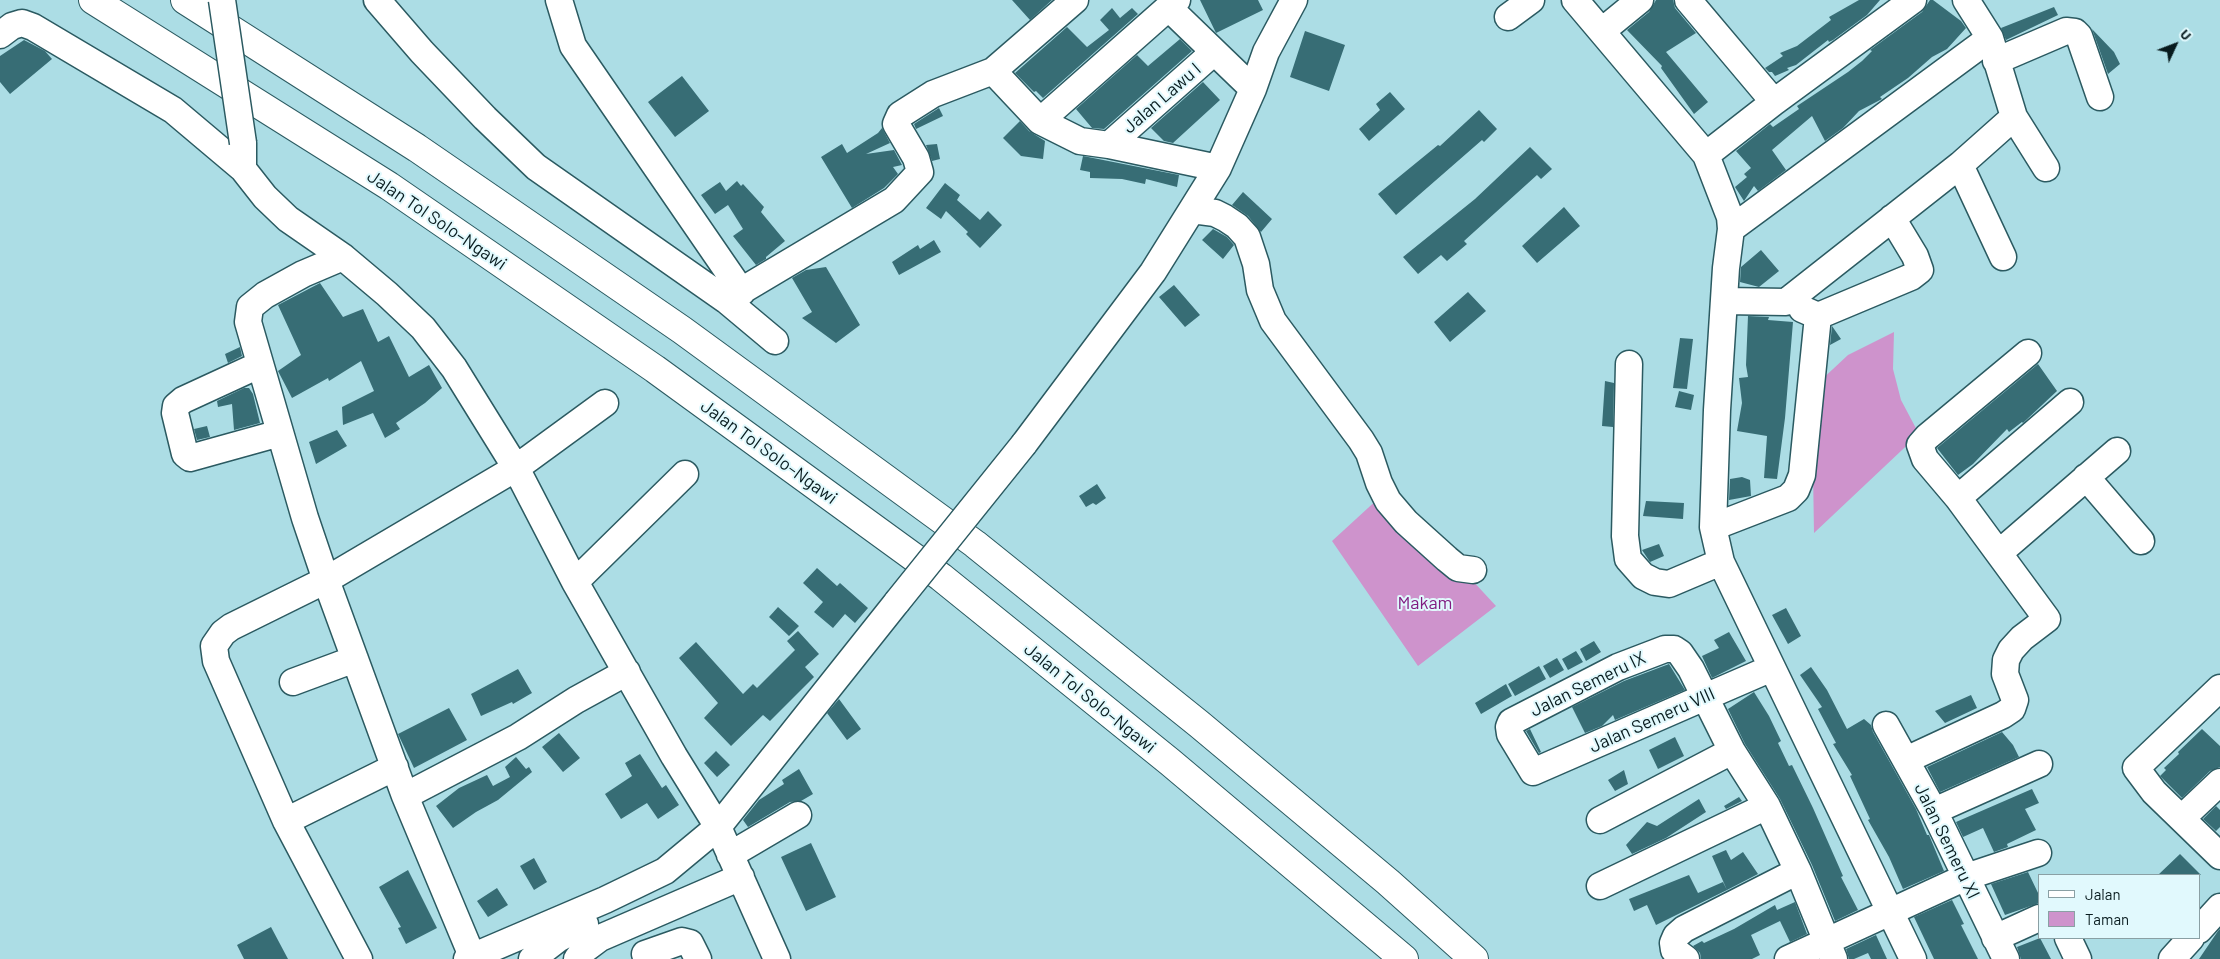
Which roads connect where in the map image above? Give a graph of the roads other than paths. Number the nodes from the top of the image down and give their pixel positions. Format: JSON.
{"nodes":[{"id":1,"x":93,"y":0,"type":"edge"},
{"id":2,"x":185,"y":0,"type":"edge"},
{"id":3,"x":222,"y":0,"type":"edge"},
{"id":4,"x":377,"y":0,"type":"edge"},
{"id":5,"x":559,"y":0,"type":"edge"},
{"id":6,"x":1075,"y":0,"type":"edge"},
{"id":7,"x":1294,"y":0,"type":"edge"},
{"id":8,"x":1531,"y":0,"type":"edge"},
{"id":9,"x":1575,"y":0,"type":"edge"},
{"id":10,"x":1640,"y":0,"type":"edge"},
{"id":11,"x":1688,"y":0,"type":"edge"},
{"id":12,"x":1913,"y":0,"type":"edge"},
{"id":13,"x":1966,"y":0,"type":"edge"},
{"id":14,"x":1173,"y":4,"type":"edge"},
{"id":15,"x":1508,"y":17,"type":"dead end"},
{"id":16,"x":1602,"y":31,"type":"junction"},
{"id":17,"x":0,"y":35,"type":"edge"},
{"id":18,"x":1993,"y":50,"type":"junction"},
{"id":19,"x":1214,"y":52,"type":"junction"},
{"id":20,"x":993,"y":71,"type":"junction"},
{"id":21,"x":1253,"y":89,"type":"junction"},
{"id":22,"x":2100,"y":98,"type":"dead end"},
{"id":23,"x":1774,"y":102,"type":"junction"},
{"id":24,"x":2014,"y":117,"type":"junction"},
{"id":25,"x":1040,"y":121,"type":"junction"},
{"id":26,"x":1109,"y":145,"type":"junction"},
{"id":27,"x":1706,"y":155,"type":"junction"},
{"id":28,"x":1960,"y":164,"type":"junction"},
{"id":29,"x":1218,"y":168,"type":"junction"},
{"id":30,"x":2046,"y":168,"type":"dead end"},
{"id":31,"x":243,"y":169,"type":"junction"},
{"id":32,"x":1192,"y":210,"type":"junction"},
{"id":33,"x":1892,"y":218,"type":"junction"},
{"id":34,"x":1731,"y":229,"type":"junction"},
{"id":35,"x":343,"y":257,"type":"junction"},
{"id":36,"x":2003,"y":257,"type":"dead end"},
{"id":37,"x":734,"y":296,"type":"junction"},
{"id":38,"x":1725,"y":301,"type":"junction"},
{"id":39,"x":1786,"y":302,"type":"junction"},
{"id":40,"x":1818,"y":316,"type":"junction"},
{"id":41,"x":776,"y":342,"type":"dead end"},
{"id":42,"x":2028,"y":353,"type":"dead end"},
{"id":43,"x":1629,"y":364,"type":"dead end"},
{"id":44,"x":260,"y":365,"type":"junction"},
{"id":45,"x":2070,"y":402,"type":"dead end"},
{"id":46,"x":606,"y":403,"type":"dead end"},
{"id":47,"x":280,"y":433,"type":"junction"},
{"id":48,"x":2117,"y":451,"type":"dead end"},
{"id":49,"x":516,"y":468,"type":"junction"},
{"id":50,"x":685,"y":474,"type":"dead end"},
{"id":51,"x":2086,"y":477,"type":"junction"},
{"id":52,"x":1958,"y":498,"type":"junction"},
{"id":53,"x":1713,"y":527,"type":"junction"},
{"id":54,"x":2142,"y":541,"type":"dead end"},
{"id":55,"x":1999,"y":553,"type":"junction"},
{"id":56,"x":1724,"y":569,"type":"junction"},
{"id":57,"x":1473,"y":570,"type":"dead end"},
{"id":58,"x":326,"y":580,"type":"junction"},
{"id":59,"x":575,"y":582,"type":"junction"},
{"id":60,"x":356,"y":659,"type":"junction"},
{"id":61,"x":1772,"y":668,"type":"junction"},
{"id":62,"x":627,"y":672,"type":"junction"},
{"id":63,"x":293,"y":682,"type":"dead end"},
{"id":64,"x":2220,"y":688,"type":"edge"},
{"id":65,"x":1705,"y":697,"type":"junction"},
{"id":66,"x":1886,"y":725,"type":"dead end"},
{"id":67,"x":1732,"y":751,"type":"junction"},
{"id":68,"x":1906,"y":760,"type":"junction"},
{"id":69,"x":2039,"y":764,"type":"dead end"},
{"id":70,"x":395,"y":767,"type":"junction"},
{"id":71,"x":1533,"y":772,"type":"joint"},
{"id":72,"x":2220,"y":782,"type":"edge"},
{"id":73,"x":404,"y":796,"type":"junction"},
{"id":74,"x":1767,"y":806,"type":"junction"},
{"id":75,"x":1934,"y":811,"type":"junction"},
{"id":76,"x":798,"y":815,"type":"dead end"},
{"id":77,"x":2182,"y":818,"type":"junction"},
{"id":78,"x":286,"y":820,"type":"junction"},
{"id":79,"x":1600,"y":820,"type":"dead end"},
{"id":80,"x":728,"y":850,"type":"junction"},
{"id":81,"x":2038,"y":853,"type":"dead end"},
{"id":82,"x":2220,"y":856,"type":"edge"},
{"id":83,"x":1798,"y":872,"type":"junction"},
{"id":84,"x":1966,"y":877,"type":"junction"},
{"id":85,"x":1600,"y":886,"type":"dead end"},
{"id":86,"x":2220,"y":907,"type":"edge"},
{"id":87,"x":1889,"y":911,"type":"junction"},
{"id":88,"x":2038,"y":919,"type":"edge"},
{"id":89,"x":632,"y":924,"type":"junction"},
{"id":90,"x":2200,"y":929,"type":"edge"},
{"id":91,"x":2068,"y":939,"type":"edge"},
{"id":92,"x":2190,"y":939,"type":"edge"},
{"id":93,"x":2000,"y":949,"type":"edge"},
{"id":94,"x":1830,"y":950,"type":"edge"},
{"id":95,"x":469,"y":957,"type":"edge"},
{"id":96,"x":646,"y":957,"type":"edge"},
{"id":97,"x":2172,"y":958,"type":"edge"},
{"id":98,"x":359,"y":959,"type":"edge"},
{"id":99,"x":532,"y":959,"type":"edge"},
{"id":100,"x":576,"y":959,"type":"edge"},
{"id":101,"x":698,"y":959,"type":"edge"},
{"id":102,"x":778,"y":959,"type":"edge"},
{"id":103,"x":1404,"y":959,"type":"edge"},
{"id":104,"x":1474,"y":959,"type":"edge"},
{"id":105,"x":1686,"y":959,"type":"edge"},
{"id":106,"x":1788,"y":959,"type":"edge"},
{"id":107,"x":1913,"y":959,"type":"edge"},
{"id":108,"x":2078,"y":959,"type":"edge"}],
"edges":[{"from":1,"to":103,"type":"highway","name":"Jalan Tol Solo–Ngawi"},
{"from":2,"to":104,"type":"highway"},
{"from":3,"to":31,"type":"street","bridge":true},
{"from":4,"to":37,"type":"street"},
{"from":5,"to":37,"type":"street"},
{"from":6,"to":20,"type":"street"},
{"from":7,"to":21,"type":"street"},
{"from":8,"to":15,"type":"street"},
{"from":9,"to":16,"type":"street"},
{"from":10,"to":16,"type":"street"},
{"from":11,"to":23,"type":"street"},
{"from":12,"to":23,"type":"street"},
{"from":13,"to":18,"type":"street"},
{"from":14,"to":19,"type":"street"},
{"from":14,"to":25,"type":"street"},
{"from":16,"to":27,"type":"street"},
{"from":17,"to":31,"type":"street"},
{"from":18,"to":22,"type":"street"},
{"from":18,"to":24,"type":"street"},
{"from":18,"to":34,"type":"street"},
{"from":19,"to":21,"type":"street"},
{"from":19,"to":26,"type":"street","name":"Jalan Lawu I"},
{"from":20,"to":25,"type":"street"},
{"from":20,"to":37,"type":"street"},
{"from":21,"to":29,"type":"street"},
{"from":23,"to":27,"type":"street"},
{"from":24,"to":28,"type":"street"},
{"from":24,"to":30,"type":"street"},
{"from":25,"to":26,"type":"street"},
{"from":26,"to":29,"type":"street"},
{"from":27,"to":34,"type":"street"},
{"from":28,"to":33,"type":"street"},
{"from":28,"to":36,"type":"street"},
{"from":29,"to":32,"type":"street"},
{"from":31,"to":35,"type":"street"},
{"from":32,"to":57,"type":"street"},
{"from":32,"to":80,"type":"street","bridge":true},
{"from":33,"to":39,"type":"street"},
{"from":33,"to":40,"type":"street"},
{"from":34,"to":38,"type":"street"},
{"from":35,"to":44,"type":"street"},
{"from":35,"to":49,"type":"street"},
{"from":37,"to":41,"type":"street"},
{"from":38,"to":39,"type":"street"},
{"from":38,"to":53,"type":"street"},
{"from":39,"to":40,"type":"street"},
{"from":40,"to":53,"type":"street"},
{"from":42,"to":52,"type":"street"},
{"from":43,"to":56,"type":"street"},
{"from":44,"to":47,"type":"street"},
{"from":44,"to":47,"type":"street"},
{"from":45,"to":52,"type":"street"},
{"from":46,"to":49,"type":"street"},
{"from":47,"to":58,"type":"street"},
{"from":48,"to":51,"type":"street"},
{"from":49,"to":58,"type":"street"},
{"from":49,"to":59,"type":"street"},
{"from":50,"to":59,"type":"street"},
{"from":51,"to":54,"type":"street"},
{"from":51,"to":55,"type":"street"},
{"from":52,"to":55,"type":"street"},
{"from":53,"to":56,"type":"street"},
{"from":55,"to":68,"type":"street"},
{"from":56,"to":61,"type":"street"},
{"from":58,"to":60,"type":"street"},
{"from":58,"to":78,"type":"street"},
{"from":59,"to":62,"type":"street"},
{"from":60,"to":63,"type":"street"},
{"from":60,"to":70,"type":"street"},
{"from":61,"to":65,"type":"street","name":"Jalan Semeru VIII"},
{"from":61,"to":87,"type":"street"},
{"from":62,"to":73,"type":"street"},
{"from":62,"to":80,"type":"street"},
{"from":64,"to":77,"type":"street"},
{"from":65,"to":67,"type":"street"},
{"from":65,"to":71,"type":"street","name":"Jalan Semeru VIII"},
{"from":65,"to":71,"type":"street","name":"Jalan Semeru IX"},
{"from":66,"to":68,"type":"street","name":"Jalan Semeru XI"},
{"from":67,"to":74,"type":"street"},
{"from":67,"to":79,"type":"street"},
{"from":68,"to":75,"type":"street","name":"Jalan Semeru XI"},
{"from":69,"to":75,"type":"street"},
{"from":70,"to":73,"type":"street"},
{"from":70,"to":78,"type":"street"},
{"from":72,"to":77,"type":"street"},
{"from":73,"to":95,"type":"street"},
{"from":74,"to":83,"type":"street"},
{"from":74,"to":85,"type":"street"},
{"from":75,"to":84,"type":"street","name":"Jalan Semeru XI"},
{"from":76,"to":80,"type":"street"},
{"from":77,"to":82,"type":"street"},
{"from":78,"to":98,"type":"street"},
{"from":80,"to":89,"type":"street"},
{"from":80,"to":95,"type":"street"},
{"from":80,"to":99,"type":"street"},
{"from":80,"to":102,"type":"street"},
{"from":81,"to":84,"type":"street"},
{"from":83,"to":94,"type":"street"},
{"from":83,"to":105,"type":"street"},
{"from":84,"to":87,"type":"street"},
{"from":84,"to":93,"type":"street","name":"Jalan Semeru XI"},
{"from":86,"to":90,"type":"street"},
{"from":87,"to":94,"type":"street"},
{"from":87,"to":107,"type":"street"},
{"from":88,"to":93,"type":"street"},
{"from":89,"to":96,"type":"street"},
{"from":89,"to":100,"type":"street"},
{"from":91,"to":108,"type":"street"},
{"from":92,"to":97,"type":"street"},
{"from":94,"to":106,"type":"street"},
{"from":96,"to":101,"type":"street"}]}
